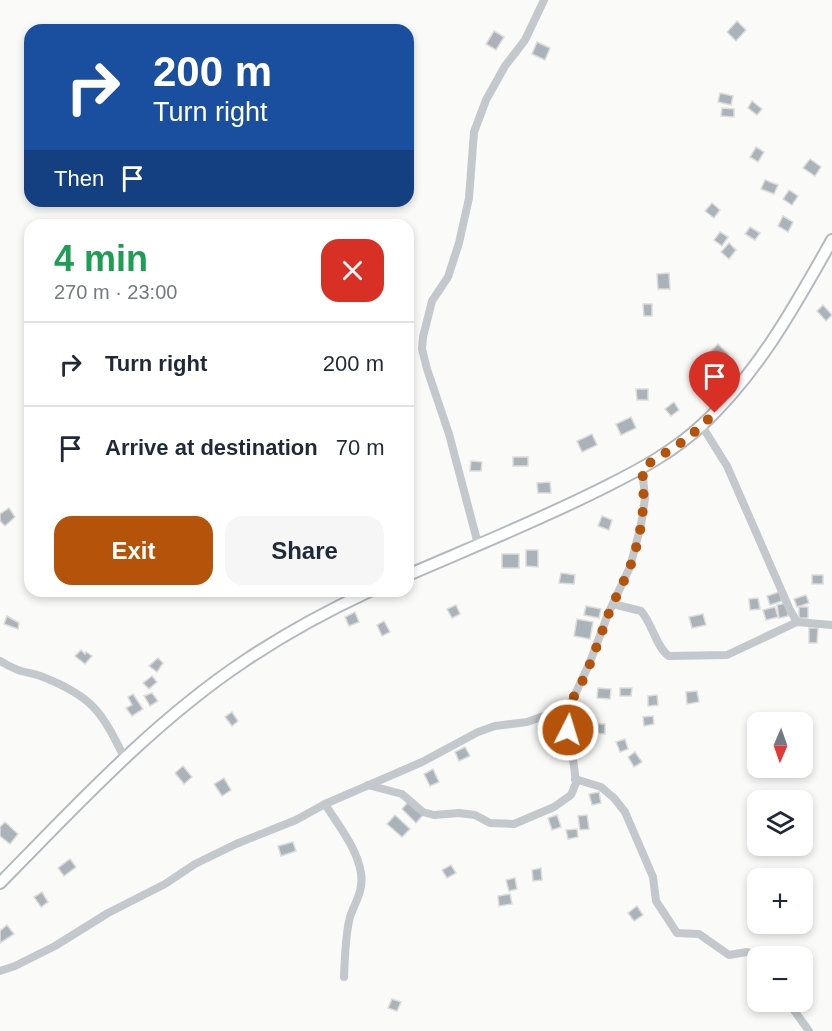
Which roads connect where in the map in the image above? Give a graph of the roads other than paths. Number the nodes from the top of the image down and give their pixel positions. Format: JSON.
{"nodes":[{"id":1,"x":544,"y":0,"type":"edge"},
{"id":2,"x":832,"y":240,"type":"edge"},
{"id":3,"x":702,"y":426,"type":"junction"},
{"id":4,"x":642,"y":468,"type":"junction"},
{"id":5,"x":478,"y":544,"type":"junction"},
{"id":6,"x":414,"y":571,"type":"edge"},
{"id":7,"x":359,"y":597,"type":"edge"},
{"id":8,"x":613,"y":604,"type":"junction"},
{"id":9,"x":797,"y":621,"type":"junction"},
{"id":10,"x":832,"y":625,"type":"edge"},
{"id":11,"x":0,"y":661,"type":"edge"},
{"id":12,"x":566,"y":708,"type":"junction"},
{"id":13,"x":125,"y":759,"type":"junction"},
{"id":14,"x":575,"y":780,"type":"junction"},
{"id":15,"x":368,"y":785,"type":"junction"},
{"id":16,"x":325,"y":804,"type":"junction"},
{"id":17,"x":0,"y":883,"type":"edge"},
{"id":18,"x":747,"y":952,"type":"edge"},
{"id":19,"x":0,"y":972,"type":"edge"},
{"id":20,"x":344,"y":977,"type":"dead end"},
{"id":21,"x":795,"y":1012,"type":"edge"},
{"id":22,"x":809,"y":1031,"type":"edge"}],
"edges":[{"from":1,"to":5,"type":"street"},
{"from":2,"to":3,"type":"main road"},
{"from":3,"to":4,"type":"main road"},
{"from":3,"to":9,"type":"street"},
{"from":4,"to":5,"type":"main road"},
{"from":4,"to":8,"type":"street"},
{"from":5,"to":6,"type":"main road"},
{"from":7,"to":13,"type":"main road"},
{"from":8,"to":9,"type":"street"},
{"from":8,"to":12,"type":"street"},
{"from":9,"to":10,"type":"street"},
{"from":11,"to":13,"type":"street"},
{"from":12,"to":14,"type":"street"},
{"from":12,"to":15,"type":"street"},
{"from":13,"to":17,"type":"main road"},
{"from":14,"to":15,"type":"street"},
{"from":14,"to":18,"type":"street"},
{"from":15,"to":16,"type":"street"},
{"from":16,"to":19,"type":"street"},
{"from":16,"to":20,"type":"street"},
{"from":21,"to":22,"type":"street"}]}
